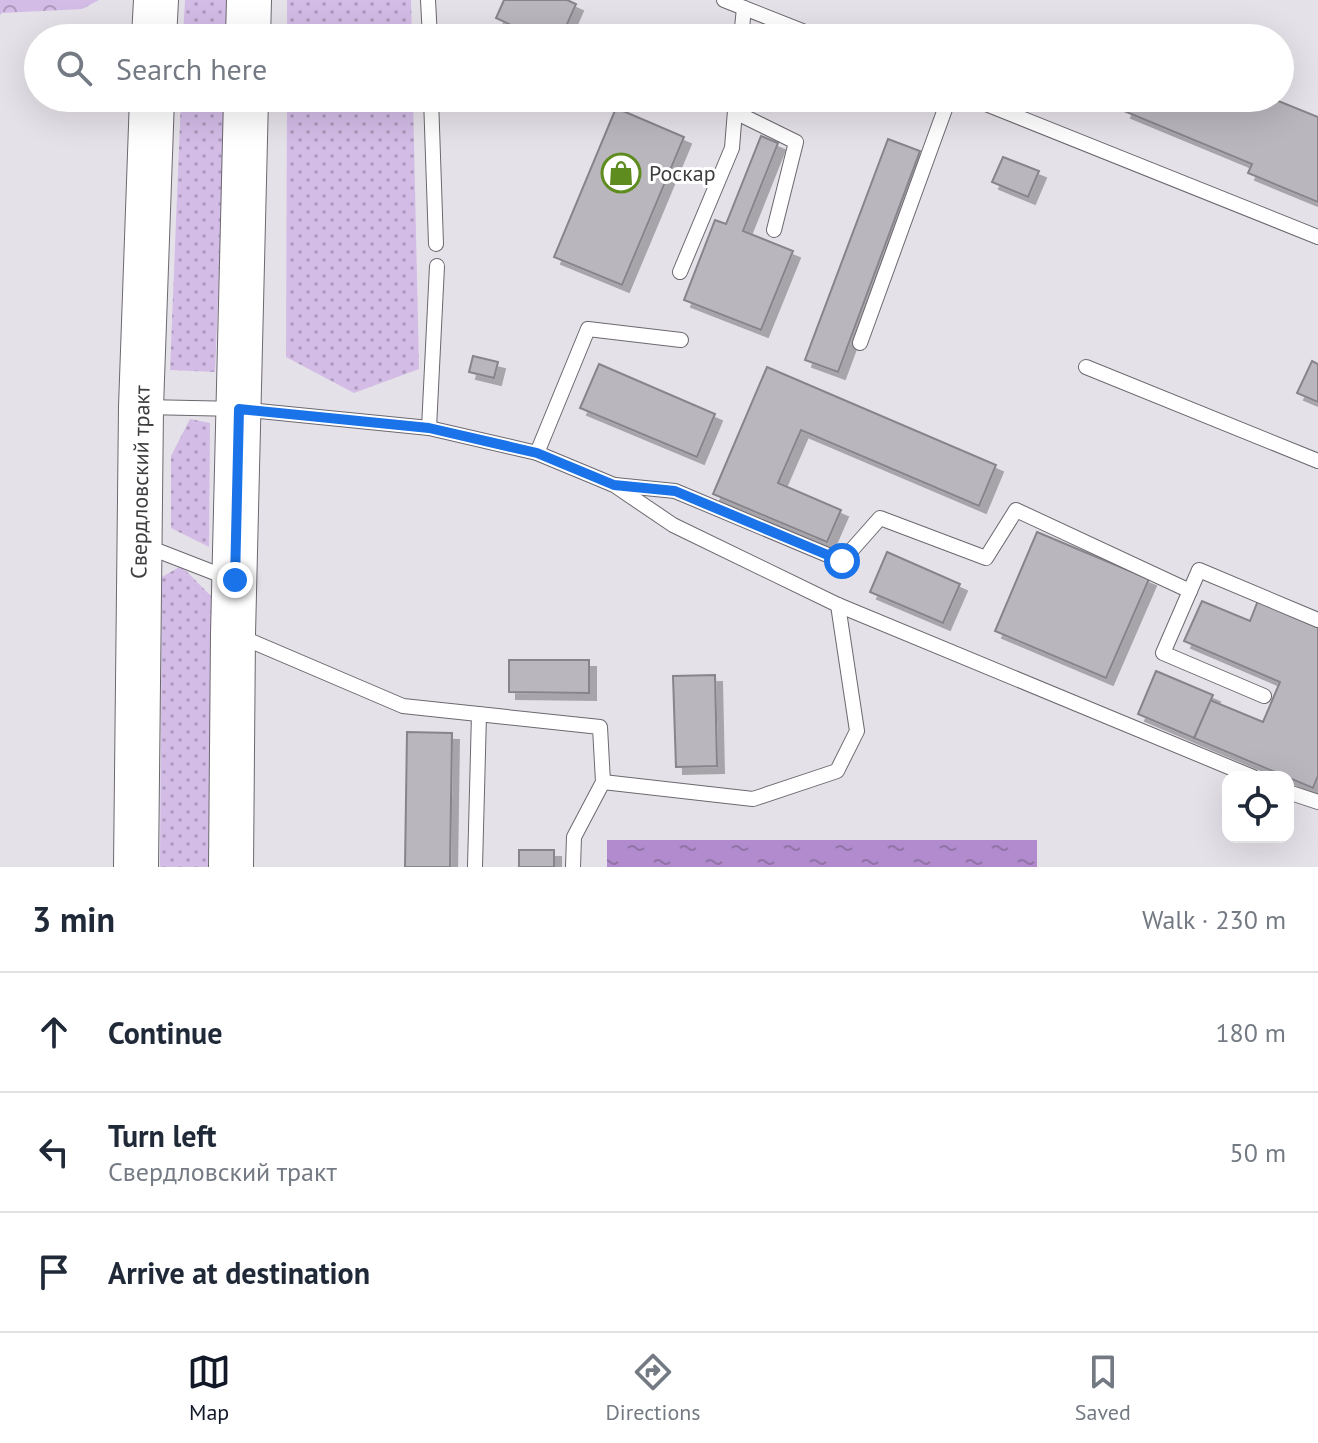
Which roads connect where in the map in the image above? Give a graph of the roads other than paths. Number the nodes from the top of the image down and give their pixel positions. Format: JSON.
{"nodes":[{"id":1,"x":156,"y":0,"type":"edge"},
{"id":2,"x":249,"y":0,"type":"edge"},
{"id":3,"x":428,"y":0,"type":"edge"},
{"id":4,"x":724,"y":0,"type":"edge"},
{"id":5,"x":744,"y":8,"type":"junction"},
{"id":6,"x":155,"y":24,"type":"edge"},
{"id":7,"x":248,"y":24,"type":"edge"},
{"id":8,"x":429,"y":24,"type":"edge"},
{"id":9,"x":742,"y":24,"type":"edge"},
{"id":10,"x":785,"y":24,"type":"edge"},
{"id":11,"x":152,"y":112,"type":"edge"},
{"id":12,"x":246,"y":112,"type":"edge"},
{"id":13,"x":431,"y":112,"type":"edge"},
{"id":14,"x":735,"y":112,"type":"edge"},
{"id":15,"x":747,"y":112,"type":"edge"},
{"id":16,"x":944,"y":112,"type":"edge"},
{"id":17,"x":1006,"y":112,"type":"edge"},
{"id":18,"x":774,"y":230,"type":"dead end"},
{"id":19,"x":1318,"y":237,"type":"edge"},
{"id":20,"x":436,"y":244,"type":"dead end"},
{"id":21,"x":437,"y":266,"type":"dead end"},
{"id":22,"x":680,"y":272,"type":"dead end"},
{"id":23,"x":681,"y":340,"type":"dead end"},
{"id":24,"x":860,"y":343,"type":"dead end"},
{"id":25,"x":1086,"y":367,"type":"dead end"},
{"id":26,"x":141,"y":407,"type":"junction"},
{"id":27,"x":239,"y":409,"type":"junction"},
{"id":28,"x":429,"y":428,"type":"junction"},
{"id":29,"x":537,"y":453,"type":"junction"},
{"id":30,"x":1318,"y":461,"type":"edge"},
{"id":31,"x":614,"y":485,"type":"junction"},
{"id":32,"x":139,"y":543,"type":"junction"},
{"id":33,"x":235,"y":580,"type":"junction"},
{"id":34,"x":1190,"y":591,"type":"junction"},
{"id":35,"x":838,"y":605,"type":"junction"},
{"id":36,"x":1318,"y":620,"type":"edge"},
{"id":37,"x":233,"y":634,"type":"junction"},
{"id":38,"x":1264,"y":696,"type":"dead end"},
{"id":39,"x":479,"y":714,"type":"junction"},
{"id":40,"x":1239,"y":771,"type":"edge"},
{"id":41,"x":603,"y":782,"type":"junction"},
{"id":42,"x":1294,"y":794,"type":"edge"},
{"id":43,"x":1318,"y":802,"type":"edge"},
{"id":44,"x":136,"y":867,"type":"edge"},
{"id":45,"x":231,"y":867,"type":"edge"},
{"id":46,"x":475,"y":867,"type":"edge"},
{"id":47,"x":573,"y":867,"type":"edge"}],
"edges":[{"from":1,"to":6,"type":"main road"},
{"from":2,"to":7,"type":"main road"},
{"from":3,"to":8,"type":"lane"},
{"from":4,"to":5,"type":"lane"},
{"from":5,"to":9,"type":"lane"},
{"from":5,"to":10,"type":"lane"},
{"from":11,"to":26,"type":"main road","name":"Свердловский тракт"},
{"from":12,"to":27,"type":"main road"},
{"from":13,"to":20,"type":"lane"},
{"from":14,"to":22,"type":"lane"},
{"from":15,"to":18,"type":"lane"},
{"from":16,"to":24,"type":"lane"},
{"from":17,"to":19,"type":"lane"},
{"from":21,"to":28,"type":"lane"},
{"from":23,"to":29,"type":"lane"},
{"from":25,"to":30,"type":"lane"},
{"from":26,"to":27,"type":"lane"},
{"from":26,"to":32,"type":"main road","name":"Свердловский тракт"},
{"from":27,"to":28,"type":"lane"},
{"from":27,"to":33,"type":"main road"},
{"from":28,"to":29,"type":"lane"},
{"from":29,"to":31,"type":"lane"},
{"from":31,"to":34,"type":"lane"},
{"from":31,"to":35,"type":"lane"},
{"from":32,"to":33,"type":"lane"},
{"from":32,"to":44,"type":"main road","name":"Свердловский тракт"},
{"from":33,"to":37,"type":"main road"},
{"from":34,"to":36,"type":"lane"},
{"from":34,"to":38,"type":"lane"},
{"from":35,"to":40,"type":"lane"},
{"from":35,"to":41,"type":"lane"},
{"from":37,"to":39,"type":"lane"},
{"from":37,"to":45,"type":"main road"},
{"from":39,"to":41,"type":"lane"},
{"from":39,"to":46,"type":"lane"},
{"from":41,"to":47,"type":"lane"},
{"from":42,"to":43,"type":"lane"}]}
